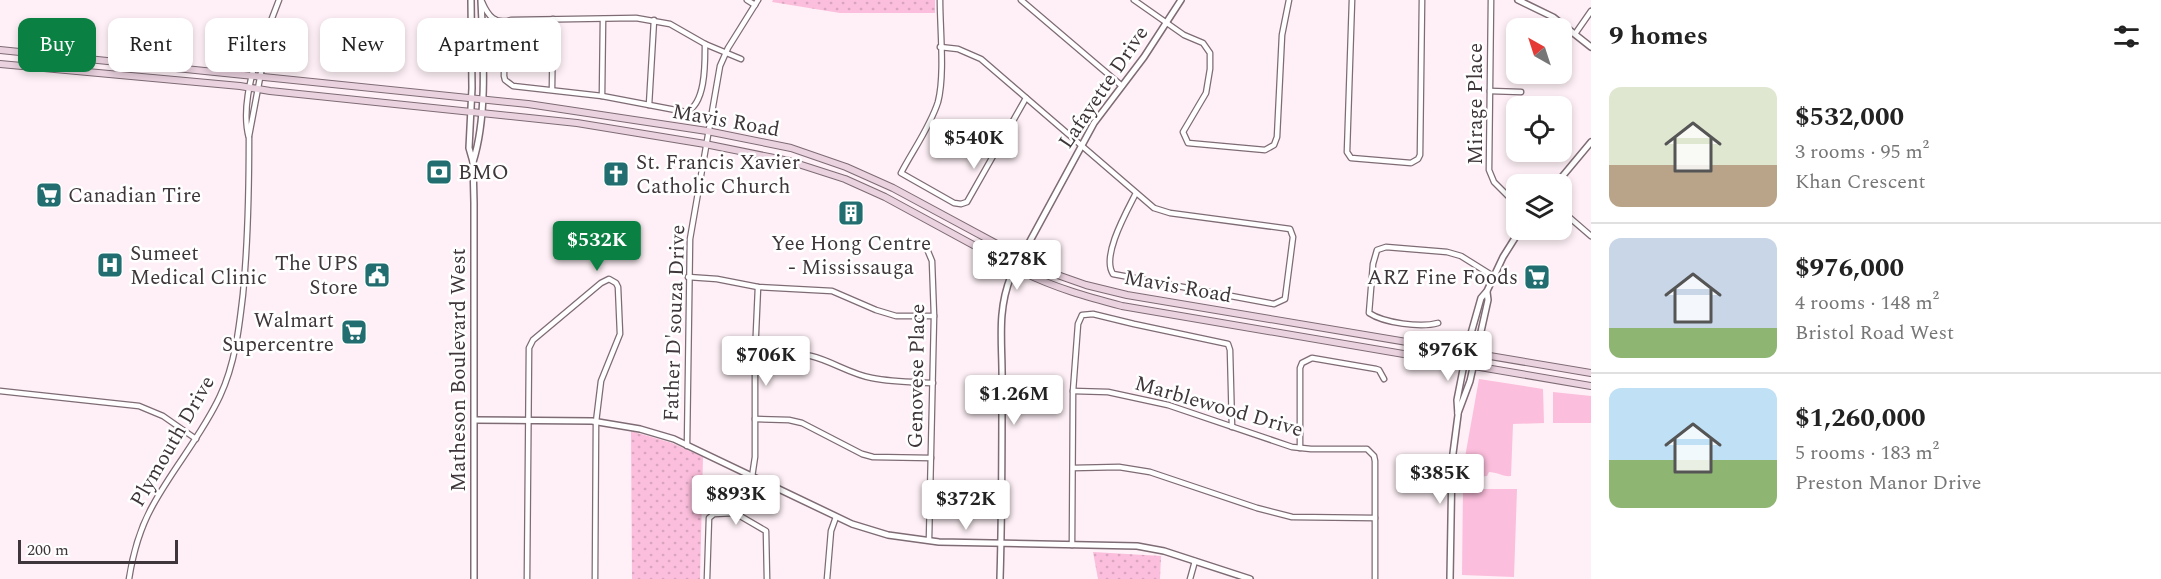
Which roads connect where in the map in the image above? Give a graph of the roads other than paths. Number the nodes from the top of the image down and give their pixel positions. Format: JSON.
{"nodes":[{"id":1,"x":279,"y":0,"type":"edge"},
{"id":2,"x":471,"y":0,"type":"edge"},
{"id":3,"x":481,"y":0,"type":"edge"},
{"id":4,"x":747,"y":0,"type":"edge"},
{"id":5,"x":940,"y":0,"type":"edge"},
{"id":6,"x":1021,"y":0,"type":"edge"},
{"id":7,"x":1134,"y":0,"type":"edge"},
{"id":8,"x":1181,"y":0,"type":"edge"},
{"id":9,"x":1289,"y":0,"type":"edge"},
{"id":10,"x":1352,"y":0,"type":"edge"},
{"id":11,"x":1422,"y":0,"type":"edge"},
{"id":12,"x":1491,"y":0,"type":"edge"},
{"id":13,"x":1518,"y":0,"type":"edge"},
{"id":14,"x":757,"y":2,"type":"edge"},
{"id":15,"x":1591,"y":11,"type":"edge"},
{"id":16,"x":272,"y":18,"type":"edge"},
{"id":17,"x":482,"y":18,"type":"edge"},
{"id":18,"x":492,"y":18,"type":"edge"},
{"id":19,"x":561,"y":19,"type":"edge"},
{"id":20,"x":603,"y":19,"type":"junction"},
{"id":21,"x":654,"y":20,"type":"junction"},
{"id":22,"x":1166,"y":23,"type":"junction"},
{"id":23,"x":1575,"y":34,"type":"junction"},
{"id":24,"x":705,"y":44,"type":"junction"},
{"id":25,"x":940,"y":47,"type":"junction"},
{"id":26,"x":1591,"y":47,"type":"edge"},
{"id":27,"x":0,"y":50,"type":"edge"},
{"id":28,"x":726,"y":53,"type":"junction"},
{"id":29,"x":741,"y":59,"type":"dead end"},
{"id":30,"x":108,"y":61,"type":"edge"},
{"id":31,"x":0,"y":64,"type":"edge"},
{"id":32,"x":193,"y":70,"type":"edge"},
{"id":33,"x":124,"y":72,"type":"edge"},
{"id":34,"x":254,"y":72,"type":"edge"},
{"id":35,"x":262,"y":72,"type":"edge"},
{"id":36,"x":481,"y":72,"type":"edge"},
{"id":37,"x":505,"y":72,"type":"edge"},
{"id":38,"x":552,"y":72,"type":"edge"},
{"id":39,"x":123,"y":76,"type":"junction"},
{"id":40,"x":253,"y":76,"type":"junction"},
{"id":41,"x":261,"y":77,"type":"junction"},
{"id":42,"x":1122,"y":86,"type":"junction"},
{"id":43,"x":250,"y":87,"type":"junction"},
{"id":44,"x":259,"y":89,"type":"junction"},
{"id":45,"x":552,"y":89,"type":"junction"},
{"id":46,"x":1490,"y":92,"type":"junction"},
{"id":47,"x":1521,"y":92,"type":"dead end"},
{"id":48,"x":602,"y":96,"type":"junction"},
{"id":49,"x":1026,"y":98,"type":"junction"},
{"id":50,"x":471,"y":99,"type":"junction"},
{"id":51,"x":481,"y":99,"type":"junction"},
{"id":52,"x":649,"y":105,"type":"junction"},
{"id":53,"x":470,"y":111,"type":"junction"},
{"id":54,"x":481,"y":112,"type":"junction"},
{"id":55,"x":707,"y":131,"type":"junction"},
{"id":56,"x":249,"y":138,"type":"junction"},
{"id":57,"x":1591,"y":142,"type":"edge"},
{"id":58,"x":705,"y":144,"type":"junction"},
{"id":59,"x":1081,"y":146,"type":"junction"},
{"id":60,"x":474,"y":162,"type":"junction"},
{"id":61,"x":1564,"y":174,"type":"edge"},
{"id":62,"x":1136,"y":194,"type":"junction"},
{"id":63,"x":1506,"y":195,"type":"edge"},
{"id":64,"x":1572,"y":220,"type":"edge"},
{"id":65,"x":1591,"y":236,"type":"edge"},
{"id":66,"x":1514,"y":240,"type":"edge"},
{"id":67,"x":927,"y":249,"type":"dead end"},
{"id":68,"x":1020,"y":258,"type":"junction"},
{"id":69,"x":1015,"y":268,"type":"junction"},
{"id":70,"x":1493,"y":276,"type":"junction"},
{"id":71,"x":688,"y":277,"type":"junction"},
{"id":72,"x":758,"y":287,"type":"junction"},
{"id":73,"x":1487,"y":291,"type":"junction"},
{"id":74,"x":934,"y":316,"type":"junction"},
{"id":75,"x":1438,"y":323,"type":"dead end"},
{"id":76,"x":1466,"y":352,"type":"junction"},
{"id":77,"x":1476,"y":354,"type":"junction"},
{"id":78,"x":755,"y":356,"type":"junction"},
{"id":79,"x":1464,"y":364,"type":"junction"},
{"id":80,"x":1473,"y":366,"type":"junction"},
{"id":81,"x":1591,"y":373,"type":"edge"},
{"id":82,"x":1384,"y":379,"type":"dead end"},
{"id":83,"x":933,"y":382,"type":"junction"},
{"id":84,"x":1591,"y":386,"type":"edge"},
{"id":85,"x":0,"y":391,"type":"edge"},
{"id":86,"x":1073,"y":391,"type":"junction"},
{"id":87,"x":1458,"y":415,"type":"junction"},
{"id":88,"x":755,"y":419,"type":"junction"},
{"id":89,"x":475,"y":420,"type":"junction"},
{"id":90,"x":528,"y":420,"type":"junction"},
{"id":91,"x":596,"y":422,"type":"junction"},
{"id":92,"x":1233,"y":427,"type":"junction"},
{"id":93,"x":196,"y":439,"type":"junction"},
{"id":94,"x":687,"y":446,"type":"junction"},
{"id":95,"x":1300,"y":448,"type":"junction"},
{"id":96,"x":931,"y":458,"type":"junction"},
{"id":97,"x":1073,"y":468,"type":"junction"},
{"id":98,"x":752,"y":477,"type":"junction"},
{"id":99,"x":735,"y":513,"type":"junction"},
{"id":100,"x":836,"y":517,"type":"junction"},
{"id":101,"x":1375,"y":518,"type":"junction"},
{"id":102,"x":929,"y":540,"type":"junction"},
{"id":103,"x":1001,"y":543,"type":"junction"},
{"id":104,"x":1072,"y":545,"type":"junction"},
{"id":105,"x":1195,"y":561,"type":"junction"},
{"id":106,"x":129,"y":579,"type":"edge"},
{"id":107,"x":474,"y":579,"type":"edge"},
{"id":108,"x":527,"y":579,"type":"edge"},
{"id":109,"x":595,"y":579,"type":"edge"},
{"id":110,"x":707,"y":579,"type":"edge"},
{"id":111,"x":767,"y":579,"type":"edge"},
{"id":112,"x":827,"y":579,"type":"edge"},
{"id":113,"x":1000,"y":579,"type":"edge"},
{"id":114,"x":1190,"y":579,"type":"edge"},
{"id":115,"x":1250,"y":579,"type":"edge"},
{"id":116,"x":1375,"y":579,"type":"edge"},
{"id":117,"x":1450,"y":579,"type":"edge"}],
"edges":[{"from":1,"to":16,"type":"street"},
{"from":2,"to":50,"type":"street","name":"Matheson Boulevard West"},
{"from":3,"to":17,"type":"street","name":"Matheson Boulevard West"},
{"from":3,"to":18,"type":"street"},
{"from":4,"to":14,"type":"street"},
{"from":5,"to":25,"type":"street"},
{"from":6,"to":42,"type":"street"},
{"from":7,"to":22,"type":"street"},
{"from":8,"to":22,"type":"street","name":"Lafayette Drive"},
{"from":9,"to":22,"type":"street"},
{"from":10,"to":11,"type":"street"},
{"from":12,"to":46,"type":"street","name":"Mirage Place"},
{"from":13,"to":23,"type":"street"},
{"from":14,"to":28,"type":"street","name":"Father D'souza Drive"},
{"from":15,"to":23,"type":"street"},
{"from":19,"to":20,"type":"street"},
{"from":20,"to":21,"type":"street"},
{"from":20,"to":48,"type":"street"},
{"from":21,"to":24,"type":"street"},
{"from":21,"to":52,"type":"street"},
{"from":22,"to":42,"type":"street","name":"Lafayette Drive"},
{"from":23,"to":26,"type":"street"},
{"from":24,"to":28,"type":"street"},
{"from":24,"to":52,"type":"street"},
{"from":25,"to":49,"type":"street"},
{"from":25,"to":49,"type":"street"},
{"from":27,"to":30,"type":"main road","name":"Mavis Road"},
{"from":28,"to":29,"type":"street"},
{"from":28,"to":55,"type":"street","name":"Father D'souza Drive"},
{"from":31,"to":39,"type":"main road","name":"Mavis Road"},
{"from":32,"to":40,"type":"main road","name":"Mavis Road"},
{"from":33,"to":39,"type":"main road"},
{"from":34,"to":40,"type":"street","name":"Plymouth Drive"},
{"from":35,"to":41,"type":"street","name":"Plymouth Drive"},
{"from":36,"to":51,"type":"street","name":"Matheson Boulevard West"},
{"from":37,"to":45,"type":"street"},
{"from":38,"to":45,"type":"street"},
{"from":39,"to":43,"type":"main road","name":"Mavis Road"},
{"from":40,"to":41,"type":"main road","name":"Mavis Road"},
{"from":40,"to":43,"type":"street","name":"Plymouth Drive"},
{"from":41,"to":44,"type":"street","name":"Plymouth Drive"},
{"from":41,"to":50,"type":"main road","name":"Mavis Road"},
{"from":42,"to":59,"type":"street","name":"Lafayette Drive"},
{"from":43,"to":44,"type":"main road","name":"Mavis Road"},
{"from":43,"to":56,"type":"street","name":"Plymouth Drive"},
{"from":44,"to":53,"type":"main road","name":"Mavis Road"},
{"from":44,"to":56,"type":"street","name":"Plymouth Drive"},
{"from":45,"to":48,"type":"street"},
{"from":46,"to":47,"type":"street"},
{"from":46,"to":63,"type":"street","name":"Mirage Place"},
{"from":48,"to":52,"type":"street"},
{"from":49,"to":59,"type":"street"},
{"from":50,"to":51,"type":"main road","name":"Mavis Road"},
{"from":50,"to":53,"type":"street","name":"Matheson Boulevard West"},
{"from":51,"to":54,"type":"street","name":"Matheson Boulevard West"},
{"from":51,"to":55,"type":"main road","name":"Mavis Road"},
{"from":53,"to":54,"type":"main road","name":"Mavis Road"},
{"from":53,"to":60,"type":"street","name":"Matheson Boulevard West"},
{"from":54,"to":58,"type":"main road","name":"Mavis Road"},
{"from":54,"to":60,"type":"street","name":"Matheson Boulevard West"},
{"from":55,"to":58,"type":"street","name":"Father D'souza Drive"},
{"from":55,"to":68,"type":"main road","name":"Mavis Road"},
{"from":56,"to":93,"type":"street","name":"Plymouth Drive"},
{"from":57,"to":61,"type":"street"},
{"from":58,"to":69,"type":"main road","name":"Mavis Road"},
{"from":58,"to":71,"type":"street","name":"Father D'souza Drive"},
{"from":59,"to":62,"type":"street"},
{"from":59,"to":68,"type":"street","name":"Lafayette Drive"},
{"from":60,"to":89,"type":"street","name":"Matheson Boulevard West"},
{"from":62,"to":62,"type":"street"},
{"from":64,"to":65,"type":"street"},
{"from":66,"to":70,"type":"street"},
{"from":67,"to":74,"type":"street","name":"Genovese Place"},
{"from":68,"to":69,"type":"street","name":"Lafayette Drive"},
{"from":68,"to":76,"type":"main road","name":"Mavis Road"},
{"from":69,"to":79,"type":"main road","name":"Mavis Road"},
{"from":69,"to":103,"type":"street","name":"Lafayette Drive"},
{"from":70,"to":73,"type":"street"},
{"from":70,"to":75,"type":"street"},
{"from":71,"to":72,"type":"street"},
{"from":71,"to":94,"type":"street","name":"Father D'souza Drive"},
{"from":72,"to":74,"type":"street"},
{"from":72,"to":78,"type":"street"},
{"from":73,"to":76,"type":"street"},
{"from":73,"to":77,"type":"street"},
{"from":74,"to":83,"type":"street","name":"Genovese Place"},
{"from":76,"to":77,"type":"main road","name":"Mavis Road"},
{"from":76,"to":79,"type":"street"},
{"from":77,"to":80,"type":"street"},
{"from":77,"to":81,"type":"main road","name":"Mavis Road"},
{"from":78,"to":83,"type":"street"},
{"from":78,"to":88,"type":"street"},
{"from":79,"to":80,"type":"main road","name":"Mavis Road"},
{"from":79,"to":87,"type":"street"},
{"from":80,"to":84,"type":"main road","name":"Mavis Road"},
{"from":80,"to":87,"type":"street"},
{"from":82,"to":95,"type":"street"},
{"from":83,"to":96,"type":"street","name":"Genovese Place"},
{"from":85,"to":93,"type":"street"},
{"from":86,"to":92,"type":"street","name":"Marblewood Drive"},
{"from":86,"to":92,"type":"street"},
{"from":86,"to":97,"type":"street"},
{"from":87,"to":117,"type":"street"},
{"from":88,"to":96,"type":"street"},
{"from":88,"to":98,"type":"street"},
{"from":89,"to":90,"type":"street"},
{"from":89,"to":107,"type":"street","name":"Matheson Boulevard West"},
{"from":90,"to":91,"type":"street"},
{"from":90,"to":91,"type":"street"},
{"from":90,"to":108,"type":"street"},
{"from":91,"to":94,"type":"street"},
{"from":91,"to":109,"type":"street"},
{"from":92,"to":95,"type":"street","name":"Marblewood Drive"},
{"from":93,"to":106,"type":"street","name":"Plymouth Drive"},
{"from":94,"to":98,"type":"street"},
{"from":95,"to":101,"type":"street","name":"Marblewood Drive"},
{"from":96,"to":102,"type":"street","name":"Genovese Place"},
{"from":97,"to":101,"type":"street"},
{"from":97,"to":104,"type":"street"},
{"from":98,"to":99,"type":"street"},
{"from":98,"to":100,"type":"street"},
{"from":99,"to":110,"type":"street"},
{"from":99,"to":111,"type":"street"},
{"from":100,"to":102,"type":"street"},
{"from":100,"to":112,"type":"street"},
{"from":101,"to":116,"type":"street","name":"Marblewood Drive"},
{"from":102,"to":103,"type":"street"},
{"from":103,"to":104,"type":"street"},
{"from":103,"to":113,"type":"street","name":"Lafayette Drive"},
{"from":104,"to":105,"type":"street"},
{"from":105,"to":114,"type":"street"},
{"from":105,"to":115,"type":"street"}]}
